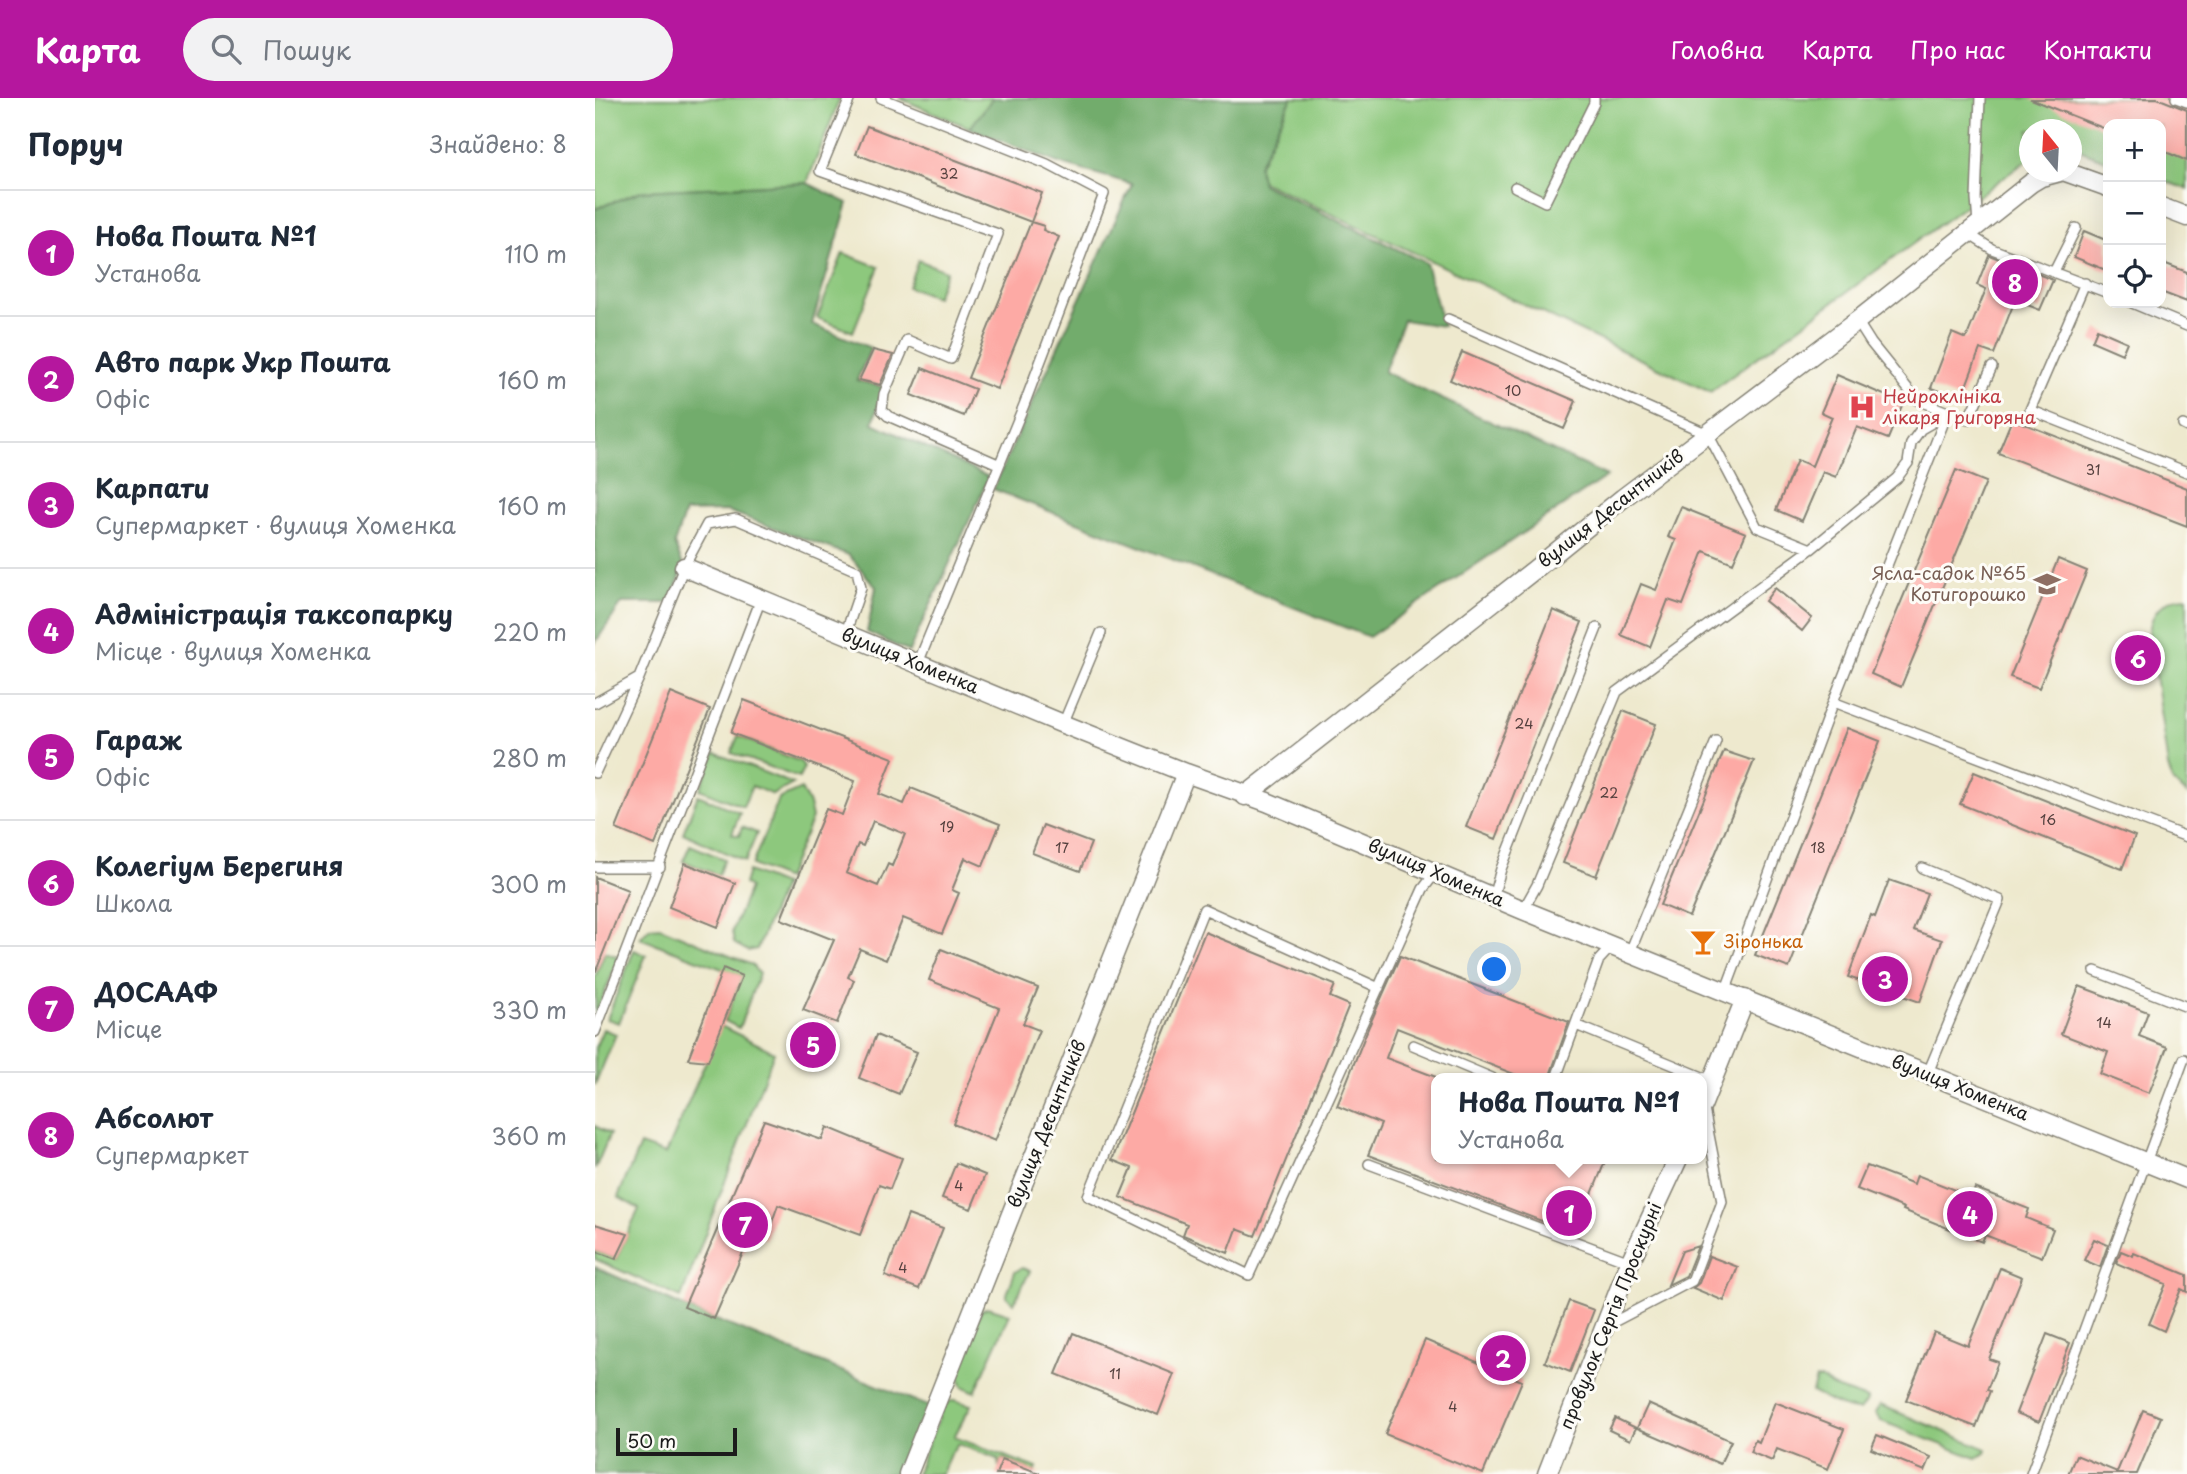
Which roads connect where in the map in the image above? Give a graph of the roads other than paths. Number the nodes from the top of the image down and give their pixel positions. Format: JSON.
{"nodes":[{"id":1,"x":850,"y":98,"type":"edge"},
{"id":2,"x":881,"y":98,"type":"edge"},
{"id":3,"x":1594,"y":98,"type":"edge"},
{"id":4,"x":1980,"y":98,"type":"edge"},
{"id":5,"x":2176,"y":98,"type":"edge"},
{"id":6,"x":2187,"y":102,"type":"edge"},
{"id":7,"x":2082,"y":178,"type":"edge"},
{"id":8,"x":2033,"y":182,"type":"edge"},
{"id":9,"x":2103,"y":185,"type":"edge"},
{"id":10,"x":1515,"y":187,"type":"dead end"},
{"id":11,"x":2166,"y":209,"type":"edge"},
{"id":12,"x":2187,"y":217,"type":"edge"},
{"id":13,"x":1972,"y":228,"type":"junction"},
{"id":14,"x":2075,"y":228,"type":"dead end"},
{"id":15,"x":2054,"y":272,"type":"junction"},
{"id":16,"x":2085,"y":283,"type":"junction"},
{"id":17,"x":2103,"y":291,"type":"edge"},
{"id":18,"x":2144,"y":308,"type":"edge"},
{"id":19,"x":1448,"y":319,"type":"dead end"},
{"id":20,"x":1857,"y":321,"type":"junction"},
{"id":21,"x":2187,"y":326,"type":"edge"},
{"id":22,"x":1991,"y":367,"type":"dead end"},
{"id":23,"x":1947,"y":414,"type":"junction"},
{"id":24,"x":1708,"y":434,"type":"junction"},
{"id":25,"x":998,"y":464,"type":"junction"},
{"id":26,"x":2187,"y":472,"type":"edge"},
{"id":27,"x":1811,"y":549,"type":"junction"},
{"id":28,"x":684,"y":567,"type":"junction"},
{"id":29,"x":761,"y":599,"type":"junction"},
{"id":30,"x":1597,"y":628,"type":"dead end"},
{"id":31,"x":1101,"y":633,"type":"dead end"},
{"id":32,"x":845,"y":635,"type":"junction"},
{"id":33,"x":918,"y":663,"type":"junction"},
{"id":34,"x":639,"y":678,"type":"junction"},
{"id":35,"x":1833,"y":702,"type":"junction"},
{"id":36,"x":595,"y":703,"type":"edge"},
{"id":37,"x":1063,"y":724,"type":"junction"},
{"id":38,"x":1716,"y":741,"type":"dead end"},
{"id":39,"x":595,"y":773,"type":"edge"},
{"id":40,"x":1186,"y":773,"type":"junction"},
{"id":41,"x":1245,"y":796,"type":"junction"},
{"id":42,"x":2187,"y":837,"type":"edge"},
{"id":43,"x":595,"y":867,"type":"edge"},
{"id":44,"x":660,"y":867,"type":"junction"},
{"id":45,"x":1922,"y":868,"type":"dead end"},
{"id":46,"x":1436,"y":872,"type":"junction"},
{"id":47,"x":1493,"y":897,"type":"junction"},
{"id":48,"x":1523,"y":910,"type":"junction"},
{"id":49,"x":1612,"y":946,"type":"junction"},
{"id":50,"x":1630,"y":953,"type":"junction"},
{"id":51,"x":2095,"y":971,"type":"dead end"},
{"id":52,"x":1379,"y":988,"type":"junction"},
{"id":53,"x":1725,"y":992,"type":"junction"},
{"id":54,"x":1745,"y":999,"type":"junction"},
{"id":55,"x":2187,"y":1007,"type":"edge"},
{"id":56,"x":1576,"y":1025,"type":"junction"},
{"id":57,"x":595,"y":1032,"type":"edge"},
{"id":58,"x":1413,"y":1045,"type":"dead end"},
{"id":59,"x":2184,"y":1059,"type":"dead end"},
{"id":60,"x":1480,"y":1073,"type":"edge"},
{"id":61,"x":1558,"y":1073,"type":"edge"},
{"id":62,"x":1693,"y":1073,"type":"edge"},
{"id":63,"x":1927,"y":1075,"type":"junction"},
{"id":64,"x":1707,"y":1079,"type":"edge"},
{"id":65,"x":1712,"y":1081,"type":"junction"},
{"id":66,"x":1707,"y":1093,"type":"edge"},
{"id":67,"x":1707,"y":1129,"type":"edge"},
{"id":68,"x":2146,"y":1163,"type":"junction"},
{"id":69,"x":1369,"y":1164,"type":"dead end"},
{"id":70,"x":1676,"y":1164,"type":"edge"},
{"id":71,"x":2187,"y":1179,"type":"edge"},
{"id":72,"x":1630,"y":1262,"type":"junction"},
{"id":73,"x":1604,"y":1327,"type":"junction"},
{"id":74,"x":908,"y":1474,"type":"edge"},
{"id":75,"x":1546,"y":1474,"type":"edge"},
{"id":76,"x":2031,"y":1474,"type":"edge"}],
"edges":[{"from":1,"to":25,"type":"lane"},
{"from":2,"to":25,"type":"lane"},
{"from":3,"to":10,"type":"lane"},
{"from":4,"to":13,"type":"lane"},
{"from":5,"to":6,"type":"lane"},
{"from":7,"to":9,"type":"street"},
{"from":8,"to":13,"type":"street","name":"вулиця Десантників"},
{"from":11,"to":12,"type":"street"},
{"from":13,"to":15,"type":"lane"},
{"from":13,"to":20,"type":"street","name":"вулиця Десантників"},
{"from":14,"to":15,"type":"lane"},
{"from":15,"to":16,"type":"lane"},
{"from":16,"to":17,"type":"lane"},
{"from":16,"to":26,"type":"lane"},
{"from":18,"to":21,"type":"lane"},
{"from":19,"to":24,"type":"lane"},
{"from":20,"to":23,"type":"lane"},
{"from":20,"to":24,"type":"street","name":"вулиця Десантників"},
{"from":22,"to":23,"type":"lane"},
{"from":23,"to":27,"type":"lane"},
{"from":23,"to":35,"type":"lane"},
{"from":24,"to":27,"type":"lane"},
{"from":24,"to":41,"type":"street","name":"вулиця Десантників"},
{"from":25,"to":33,"type":"lane"},
{"from":27,"to":48,"type":"lane"},
{"from":28,"to":29,"type":"street","name":"вулиця Хоменка"},
{"from":28,"to":32,"type":"lane"},
{"from":28,"to":34,"type":"lane"},
{"from":29,"to":32,"type":"street","name":"вулиця Хоменка"},
{"from":29,"to":44,"type":"lane"},
{"from":30,"to":47,"type":"lane"},
{"from":31,"to":37,"type":"lane"},
{"from":32,"to":33,"type":"street","name":"вулиця Хоменка"},
{"from":33,"to":37,"type":"street","name":"вулиця Хоменка"},
{"from":34,"to":36,"type":"lane"},
{"from":34,"to":39,"type":"lane"},
{"from":35,"to":42,"type":"lane"},
{"from":35,"to":53,"type":"lane"},
{"from":37,"to":40,"type":"street","name":"вулиця Хоменка"},
{"from":38,"to":50,"type":"lane"},
{"from":40,"to":41,"type":"street","name":"вулиця Хоменка"},
{"from":40,"to":74,"type":"street","name":"вулиця Десантників"},
{"from":41,"to":46,"type":"street","name":"вулиця Хоменка"},
{"from":43,"to":44,"type":"lane"},
{"from":44,"to":57,"type":"lane"},
{"from":45,"to":63,"type":"lane"},
{"from":46,"to":47,"type":"street","name":"вулиця Хоменка"},
{"from":46,"to":52,"type":"lane"},
{"from":47,"to":48,"type":"street","name":"вулиця Хоменка"},
{"from":48,"to":49,"type":"street","name":"вулиця Хоменка"},
{"from":49,"to":50,"type":"street","name":"вулиця Хоменка"},
{"from":49,"to":56,"type":"lane"},
{"from":50,"to":53,"type":"street","name":"вулиця Хоменка"},
{"from":51,"to":55,"type":"lane"},
{"from":52,"to":52,"type":"lane"},
{"from":53,"to":54,"type":"street","name":"вулиця Хоменка"},
{"from":54,"to":63,"type":"street","name":"вулиця Хоменка"},
{"from":54,"to":65,"type":"street"},
{"from":56,"to":61,"type":"lane"},
{"from":56,"to":62,"type":"lane"},
{"from":58,"to":60,"type":"lane"},
{"from":59,"to":68,"type":"lane"},
{"from":63,"to":68,"type":"street","name":"вулиця Хоменка"},
{"from":64,"to":65,"type":"lane"},
{"from":65,"to":66,"type":"street"},
{"from":67,"to":73,"type":"lane"},
{"from":68,"to":71,"type":"street","name":"вулиця Хоменка"},
{"from":68,"to":76,"type":"lane"},
{"from":69,"to":72,"type":"lane"},
{"from":70,"to":72,"type":"street","name":"провулок Сергія Проскурні"},
{"from":72,"to":73,"type":"street","name":"провулок Сергія Проскурні"},
{"from":73,"to":75,"type":"street","name":"провулок Сергія Проскурні"}]}
